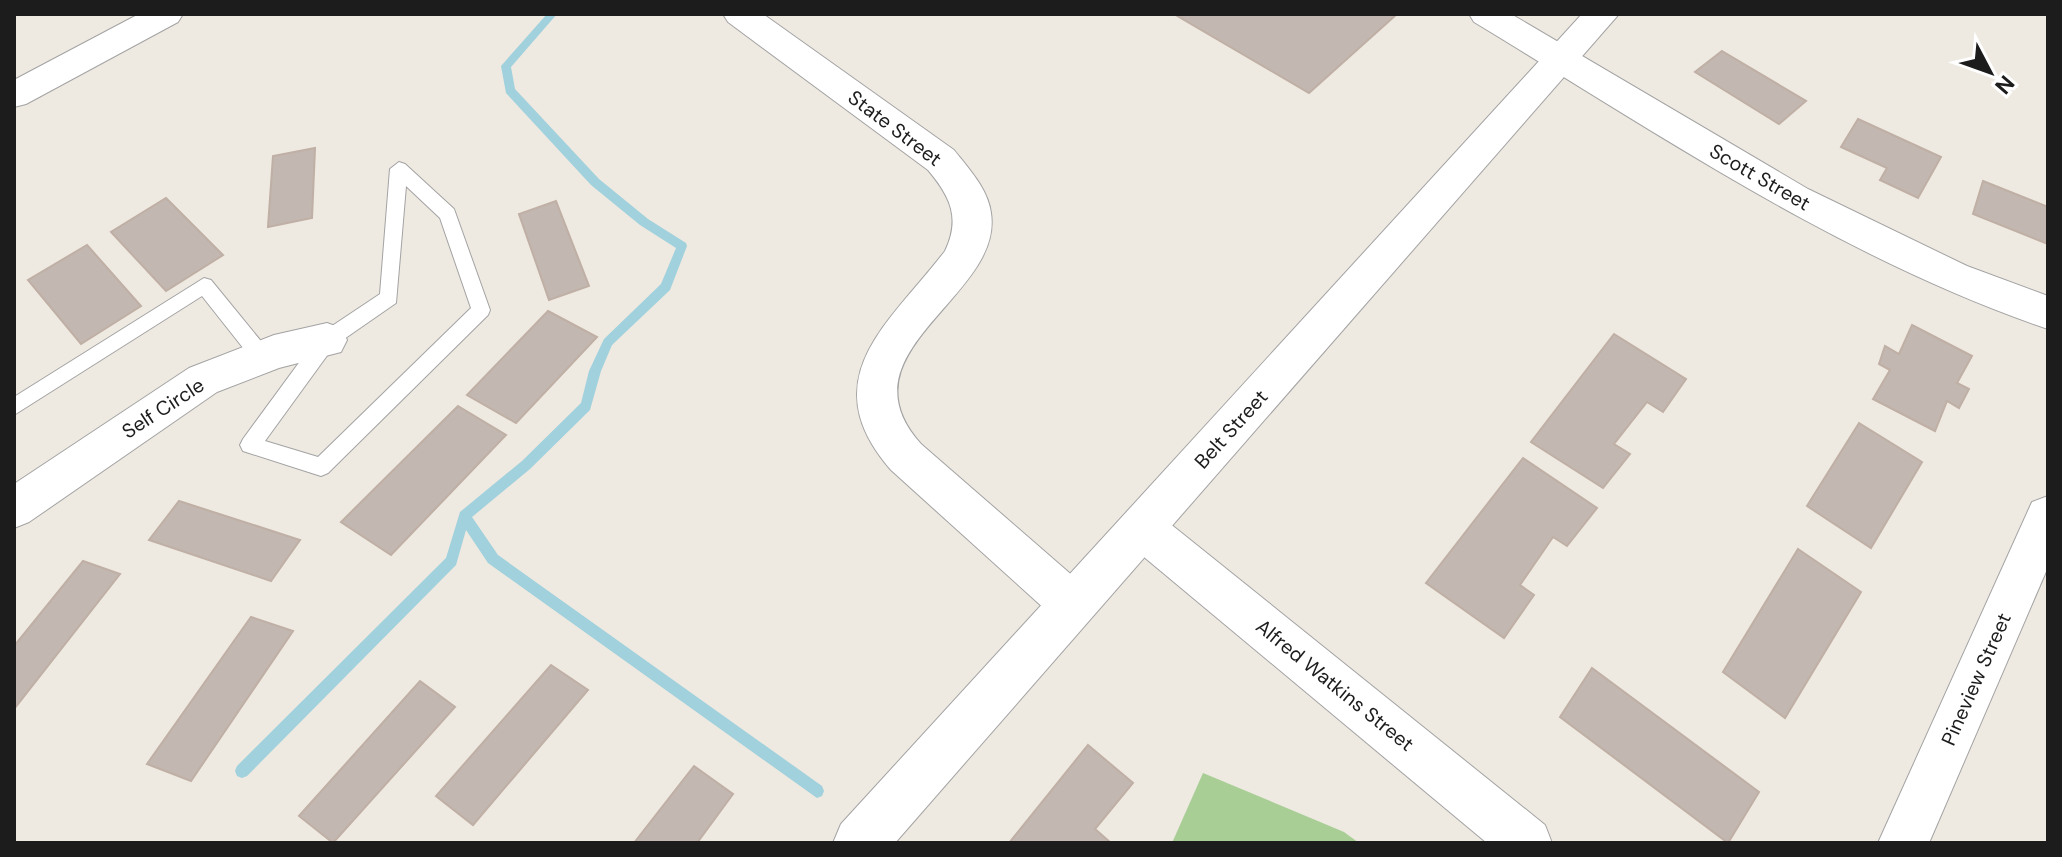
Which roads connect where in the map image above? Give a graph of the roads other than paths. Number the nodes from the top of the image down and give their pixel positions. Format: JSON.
{"nodes":[{"id":1,"x":166,"y":14,"type":"edge"},
{"id":2,"x":740,"y":14,"type":"edge"},
{"id":3,"x":1486,"y":14,"type":"edge"},
{"id":4,"x":1602,"y":14,"type":"edge"},
{"id":5,"x":1562,"y":59,"type":"junction"},
{"id":6,"x":14,"y":95,"type":"edge"},
{"id":7,"x":2048,"y":313,"type":"edge"},
{"id":8,"x":327,"y":340,"type":"junction"},
{"id":9,"x":262,"y":357,"type":"junction"},
{"id":10,"x":14,"y":407,"type":"edge"},
{"id":11,"x":14,"y":508,"type":"edge"},
{"id":12,"x":1142,"y":528,"type":"junction"},
{"id":13,"x":2045,"y":533,"type":"edge"},
{"id":14,"x":1073,"y":605,"type":"junction"},
{"id":15,"x":860,"y":843,"type":"edge"},
{"id":16,"x":1527,"y":843,"type":"edge"},
{"id":17,"x":1903,"y":843,"type":"edge"}],
"edges":[{"from":1,"to":6,"type":"street"},
{"from":2,"to":14,"type":"street","name":"State Street"},
{"from":3,"to":5,"type":"street","name":"Scott Street"},
{"from":4,"to":5,"type":"street","name":"Belt Street"},
{"from":5,"to":7,"type":"street","name":"Scott Street"},
{"from":5,"to":12,"type":"street","name":"Belt Street"},
{"from":8,"to":8,"type":"lane"},
{"from":8,"to":9,"type":"street","name":"Self Circle"},
{"from":9,"to":10,"type":"lane"},
{"from":9,"to":11,"type":"street","name":"Self Circle"},
{"from":12,"to":14,"type":"street","name":"Belt Street"},
{"from":12,"to":16,"type":"street","name":"Alfred Watkins Street"},
{"from":13,"to":17,"type":"street","name":"Pineview Street"},
{"from":14,"to":15,"type":"street","name":"Belt Street"}]}
